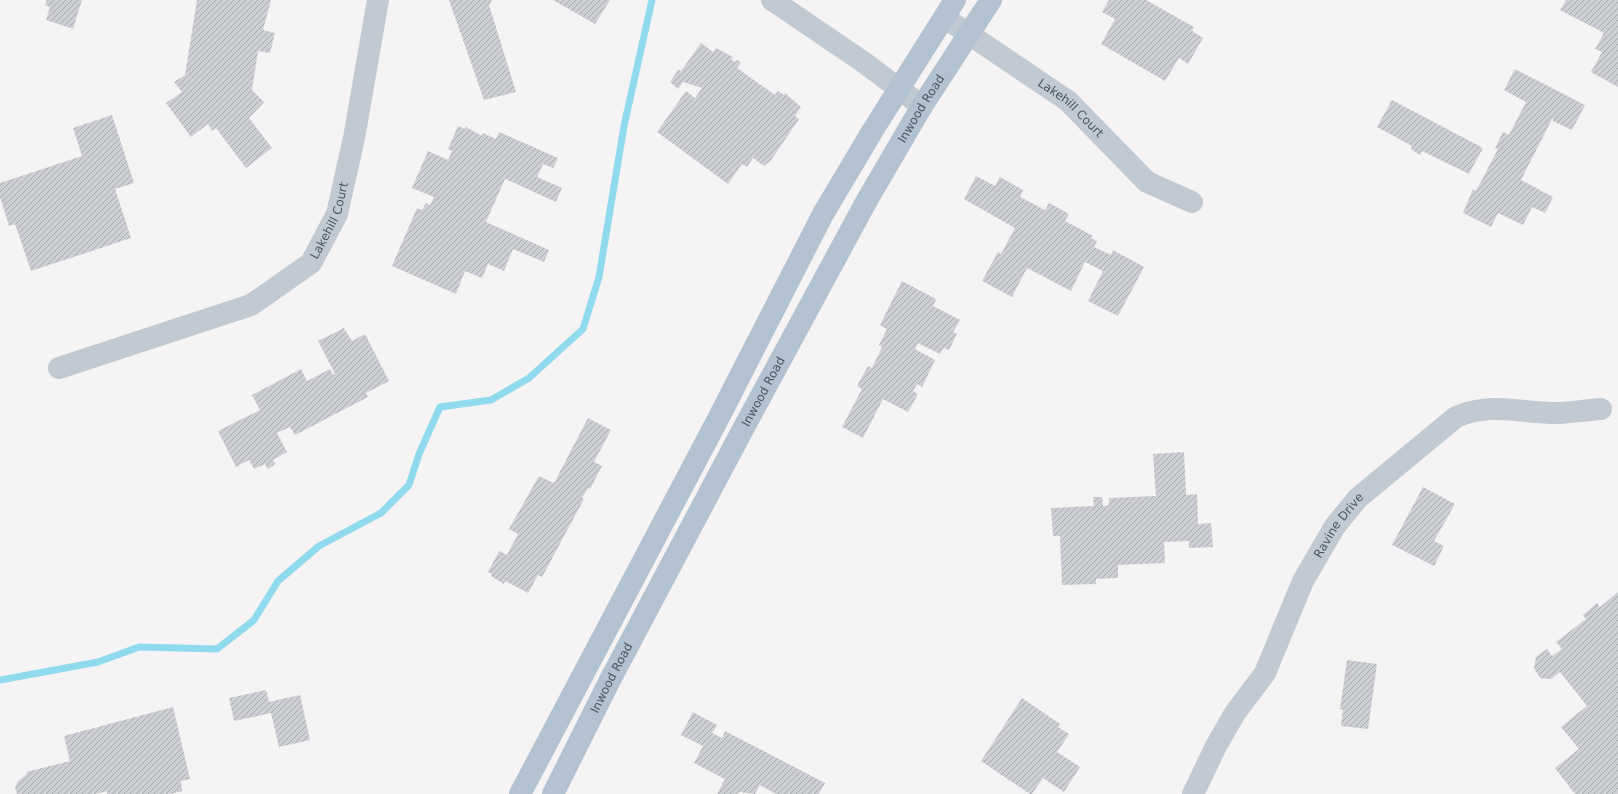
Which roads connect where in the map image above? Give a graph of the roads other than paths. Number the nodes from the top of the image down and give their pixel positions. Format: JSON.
{"nodes":[{"id":1,"x":378,"y":0,"type":"edge"},
{"id":2,"x":772,"y":0,"type":"edge"},
{"id":3,"x":991,"y":0,"type":"edge"},
{"id":4,"x":950,"y":9,"type":"edge"},
{"id":5,"x":970,"y":34,"type":"junction"},
{"id":6,"x":900,"y":89,"type":"junction"},
{"id":7,"x":922,"y":106,"type":"junction"},
{"id":8,"x":1192,"y":202,"type":"dead end"},
{"id":9,"x":59,"y":368,"type":"dead end"},
{"id":10,"x":1601,"y":409,"type":"dead end"},
{"id":11,"x":718,"y":418,"type":"junction"},
{"id":12,"x":742,"y":431,"type":"junction"},
{"id":13,"x":586,"y":669,"type":"junction"},
{"id":14,"x":610,"y":680,"type":"junction"},
{"id":15,"x":520,"y":794,"type":"edge"},
{"id":16,"x":553,"y":794,"type":"edge"},
{"id":17,"x":1193,"y":794,"type":"edge"}],
"edges":[{"from":1,"to":9,"type":"street","name":"Lakehill Court"},
{"from":2,"to":6,"type":"street"},
{"from":3,"to":5,"type":"main road","name":"Inwood Road"},
{"from":4,"to":5,"type":"street","name":"Lakehill Court"},
{"from":4,"to":6,"type":"main road"},
{"from":5,"to":7,"type":"main road","name":"Inwood Road"},
{"from":5,"to":8,"type":"street","name":"Lakehill Court"},
{"from":6,"to":7,"type":"street"},
{"from":6,"to":11,"type":"main road"},
{"from":7,"to":12,"type":"main road","name":"Inwood Road"},
{"from":10,"to":17,"type":"street","name":"Ravine Drive"},
{"from":11,"to":12,"type":"main road"},
{"from":11,"to":13,"type":"main road"},
{"from":12,"to":14,"type":"main road","name":"Inwood Road"},
{"from":13,"to":14,"type":"main road"},
{"from":13,"to":15,"type":"main road"},
{"from":14,"to":16,"type":"main road","name":"Inwood Road"}]}
